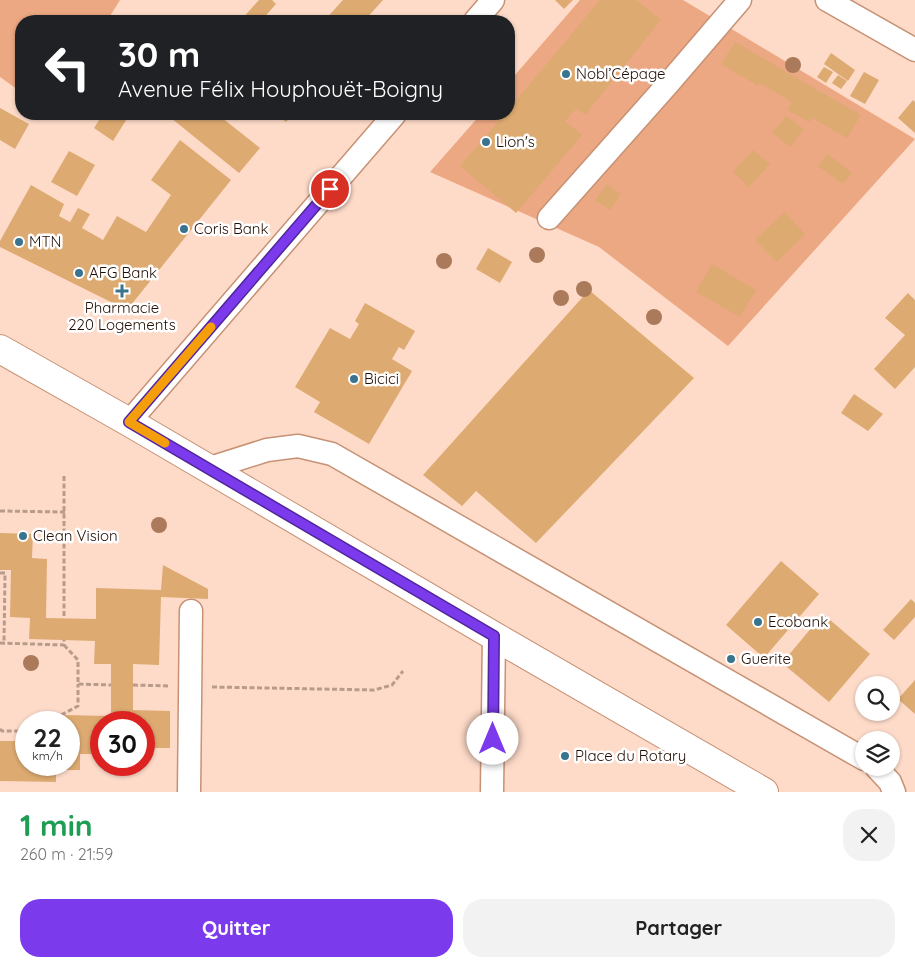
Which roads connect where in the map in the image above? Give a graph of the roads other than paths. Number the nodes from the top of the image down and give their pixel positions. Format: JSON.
{"nodes":[{"id":1,"x":493,"y":0,"type":"edge"},
{"id":2,"x":740,"y":0,"type":"edge"},
{"id":3,"x":827,"y":0,"type":"edge"},
{"id":4,"x":480,"y":15,"type":"edge"},
{"id":5,"x":915,"y":50,"type":"edge"},
{"id":6,"x":390,"y":120,"type":"edge"},
{"id":7,"x":549,"y":218,"type":"dead end"},
{"id":8,"x":0,"y":349,"type":"edge"},
{"id":9,"x":129,"y":422,"type":"junction"},
{"id":10,"x":207,"y":469,"type":"junction"},
{"id":11,"x":191,"y":611,"type":"dead end"},
{"id":12,"x":494,"y":636,"type":"junction"},
{"id":13,"x":855,"y":754,"type":"edge"},
{"id":14,"x":884,"y":776,"type":"edge"},
{"id":15,"x":189,"y":792,"type":"edge"},
{"id":16,"x":492,"y":792,"type":"edge"},
{"id":17,"x":764,"y":792,"type":"edge"},
{"id":18,"x":894,"y":792,"type":"edge"}],
"edges":[{"from":1,"to":4,"type":"street"},
{"from":2,"to":7,"type":"street"},
{"from":3,"to":5,"type":"street"},
{"from":6,"to":9,"type":"street"},
{"from":8,"to":9,"type":"highway"},
{"from":9,"to":10,"type":"highway"},
{"from":10,"to":12,"type":"highway"},
{"from":10,"to":13,"type":"street"},
{"from":11,"to":15,"type":"street"},
{"from":12,"to":16,"type":"street"},
{"from":12,"to":17,"type":"highway"},
{"from":14,"to":18,"type":"street"}]}
